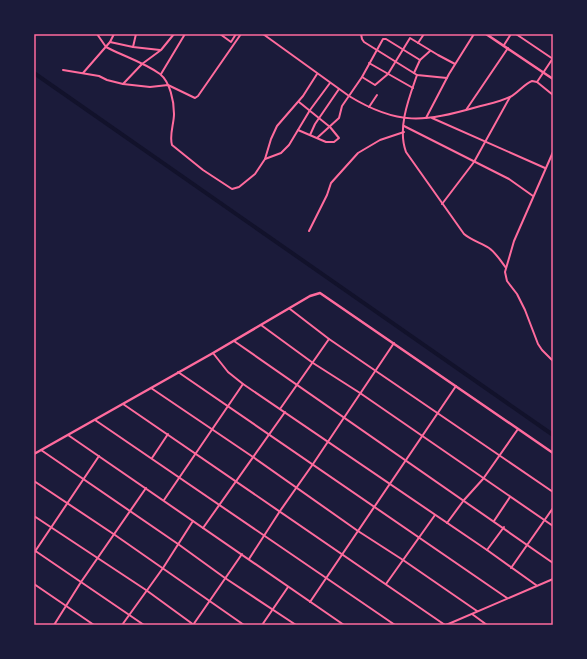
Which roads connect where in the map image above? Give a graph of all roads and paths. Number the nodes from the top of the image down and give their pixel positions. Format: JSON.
{"nodes":[{"id":1,"x":97,"y":34,"type":"edge"},
{"id":2,"x":114,"y":34,"type":"edge"},
{"id":3,"x":136,"y":34,"type":"edge"},
{"id":4,"x":174,"y":34,"type":"edge"},
{"id":5,"x":185,"y":34,"type":"edge"},
{"id":6,"x":220,"y":34,"type":"edge"},
{"id":7,"x":236,"y":34,"type":"edge"},
{"id":8,"x":241,"y":34,"type":"edge"},
{"id":9,"x":263,"y":34,"type":"edge"},
{"id":10,"x":362,"y":34,"type":"edge"},
{"id":11,"x":424,"y":34,"type":"edge"},
{"id":12,"x":474,"y":34,"type":"edge"},
{"id":13,"x":486,"y":34,"type":"edge"},
{"id":14,"x":511,"y":34,"type":"edge"},
{"id":15,"x":516,"y":34,"type":"edge"},
{"id":16,"x":110,"y":42,"type":"junction"},
{"id":17,"x":418,"y":43,"type":"junction"},
{"id":18,"x":504,"y":45,"type":"junction"},
{"id":19,"x":106,"y":47,"type":"junction"},
{"id":20,"x":134,"y":47,"type":"junction"},
{"id":21,"x":508,"y":48,"type":"junction"},
{"id":22,"x":402,"y":49,"type":"junction"},
{"id":23,"x":161,"y":50,"type":"junction"},
{"id":24,"x":377,"y":50,"type":"junction"},
{"id":25,"x":430,"y":51,"type":"junction"},
{"id":26,"x":553,"y":58,"type":"edge"},
{"id":27,"x":420,"y":60,"type":"junction"},
{"id":28,"x":395,"y":61,"type":"junction"},
{"id":29,"x":369,"y":63,"type":"junction"},
{"id":30,"x":142,"y":64,"type":"junction"},
{"id":31,"x":455,"y":64,"type":"junction"},
{"id":32,"x":62,"y":70,"type":"dead end"},
{"id":33,"x":83,"y":73,"type":"junction"},
{"id":34,"x":414,"y":73,"type":"junction"},
{"id":35,"x":543,"y":73,"type":"junction"},
{"id":36,"x":161,"y":74,"type":"junction"},
{"id":37,"x":317,"y":74,"type":"junction"},
{"id":38,"x":388,"y":74,"type":"junction"},
{"id":39,"x":418,"y":75,"type":"junction"},
{"id":40,"x":362,"y":77,"type":"junction"},
{"id":41,"x":447,"y":78,"type":"junction"},
{"id":42,"x":553,"y":78,"type":"edge"},
{"id":43,"x":537,"y":82,"type":"junction"},
{"id":44,"x":330,"y":83,"type":"junction"},
{"id":45,"x":123,"y":84,"type":"junction"},
{"id":46,"x":168,"y":85,"type":"junction"},
{"id":47,"x":413,"y":88,"type":"junction"},
{"id":48,"x":339,"y":89,"type":"junction"},
{"id":49,"x":377,"y":95,"type":"dead end"},
{"id":50,"x":553,"y":95,"type":"edge"},
{"id":51,"x":349,"y":96,"type":"junction"},
{"id":52,"x":510,"y":97,"type":"junction"},
{"id":53,"x":299,"y":102,"type":"junction"},
{"id":54,"x":369,"y":107,"type":"junction"},
{"id":55,"x":310,"y":110,"type":"junction"},
{"id":56,"x":466,"y":110,"type":"junction"},
{"id":57,"x":431,"y":118,"type":"junction"},
{"id":58,"x":319,"y":119,"type":"junction"},
{"id":59,"x":404,"y":119,"type":"junction"},
{"id":60,"x":426,"y":119,"type":"junction"},
{"id":61,"x":404,"y":126,"type":"junction"},
{"id":62,"x":330,"y":127,"type":"junction"},
{"id":63,"x":298,"y":130,"type":"junction"},
{"id":64,"x":404,"y":132,"type":"junction"},
{"id":65,"x":310,"y":135,"type":"junction"},
{"id":66,"x":317,"y":138,"type":"junction"},
{"id":67,"x":485,"y":142,"type":"junction"},
{"id":68,"x":553,"y":152,"type":"edge"},
{"id":69,"x":265,"y":159,"type":"junction"},
{"id":70,"x":474,"y":162,"type":"junction"},
{"id":71,"x":545,"y":168,"type":"junction"},
{"id":72,"x":533,"y":196,"type":"junction"},
{"id":73,"x":442,"y":204,"type":"junction"},
{"id":74,"x":309,"y":231,"type":"dead end"},
{"id":75,"x":506,"y":268,"type":"junction"},
{"id":76,"x":290,"y":309,"type":"junction"},
{"id":77,"x":261,"y":325,"type":"junction"},
{"id":78,"x":329,"y":339,"type":"junction"},
{"id":79,"x":234,"y":341,"type":"junction"},
{"id":80,"x":394,"y":343,"type":"junction"},
{"id":81,"x":213,"y":353,"type":"junction"},
{"id":82,"x":553,"y":361,"type":"edge"},
{"id":83,"x":313,"y":363,"type":"junction"},
{"id":84,"x":376,"y":371,"type":"junction"},
{"id":85,"x":178,"y":372,"type":"junction"},
{"id":86,"x":243,"y":384,"type":"junction"},
{"id":87,"x":298,"y":385,"type":"junction"},
{"id":88,"x":456,"y":386,"type":"junction"},
{"id":89,"x":151,"y":388,"type":"junction"},
{"id":90,"x":360,"y":393,"type":"junction"},
{"id":91,"x":123,"y":404,"type":"junction"},
{"id":92,"x":227,"y":407,"type":"junction"},
{"id":93,"x":280,"y":409,"type":"junction"},
{"id":94,"x":285,"y":412,"type":"junction"},
{"id":95,"x":437,"y":413,"type":"junction"},
{"id":96,"x":344,"y":417,"type":"junction"},
{"id":97,"x":96,"y":420,"type":"junction"},
{"id":98,"x":518,"y":429,"type":"junction"},
{"id":99,"x":212,"y":430,"type":"junction"},
{"id":100,"x":168,"y":434,"type":"junction"},
{"id":101,"x":269,"y":434,"type":"junction"},
{"id":102,"x":68,"y":435,"type":"junction"},
{"id":103,"x":422,"y":436,"type":"junction"},
{"id":104,"x":328,"y":441,"type":"junction"},
{"id":105,"x":41,"y":450,"type":"junction"},
{"id":106,"x":196,"y":453,"type":"junction"},
{"id":107,"x":553,"y":453,"type":"edge"},
{"id":108,"x":34,"y":454,"type":"edge"},
{"id":109,"x":499,"y":455,"type":"junction"},
{"id":110,"x":99,"y":456,"type":"junction"},
{"id":111,"x":253,"y":457,"type":"junction"},
{"id":112,"x":152,"y":458,"type":"junction"},
{"id":113,"x":406,"y":460,"type":"junction"},
{"id":114,"x":313,"y":464,"type":"junction"},
{"id":115,"x":180,"y":476,"type":"junction"},
{"id":116,"x":483,"y":479,"type":"junction"},
{"id":117,"x":83,"y":480,"type":"junction"},
{"id":118,"x":34,"y":481,"type":"edge"},
{"id":119,"x":236,"y":481,"type":"junction"},
{"id":120,"x":390,"y":484,"type":"junction"},
{"id":121,"x":146,"y":488,"type":"junction"},
{"id":122,"x":296,"y":488,"type":"junction"},
{"id":123,"x":553,"y":492,"type":"edge"},
{"id":124,"x":510,"y":496,"type":"junction"},
{"id":125,"x":164,"y":500,"type":"junction"},
{"id":126,"x":464,"y":500,"type":"junction"},
{"id":127,"x":68,"y":504,"type":"junction"},
{"id":128,"x":220,"y":504,"type":"junction"},
{"id":129,"x":374,"y":507,"type":"junction"},
{"id":130,"x":553,"y":508,"type":"edge"},
{"id":131,"x":280,"y":511,"type":"junction"},
{"id":132,"x":130,"y":512,"type":"junction"},
{"id":133,"x":435,"y":514,"type":"junction"},
{"id":134,"x":34,"y":516,"type":"edge"},
{"id":135,"x":545,"y":520,"type":"junction"},
{"id":136,"x":193,"y":521,"type":"junction"},
{"id":137,"x":494,"y":521,"type":"junction"},
{"id":138,"x":448,"y":523,"type":"junction"},
{"id":139,"x":553,"y":526,"type":"edge"},
{"id":140,"x":51,"y":527,"type":"junction"},
{"id":141,"x":504,"y":527,"type":"junction"},
{"id":142,"x":203,"y":528,"type":"junction"},
{"id":143,"x":358,"y":531,"type":"junction"},
{"id":144,"x":115,"y":535,"type":"junction"},
{"id":145,"x":265,"y":536,"type":"junction"},
{"id":146,"x":419,"y":537,"type":"junction"},
{"id":147,"x":178,"y":544,"type":"junction"},
{"id":148,"x":528,"y":544,"type":"junction"},
{"id":149,"x":487,"y":550,"type":"junction"},
{"id":150,"x":34,"y":551,"type":"edge"},
{"id":151,"x":242,"y":554,"type":"junction"},
{"id":152,"x":342,"y":554,"type":"junction"},
{"id":153,"x":98,"y":558,"type":"junction"},
{"id":154,"x":249,"y":559,"type":"junction"},
{"id":155,"x":403,"y":560,"type":"junction"},
{"id":156,"x":553,"y":563,"type":"edge"},
{"id":157,"x":163,"y":568,"type":"junction"},
{"id":158,"x":511,"y":568,"type":"junction"},
{"id":159,"x":225,"y":578,"type":"junction"},
{"id":160,"x":326,"y":578,"type":"junction"},
{"id":161,"x":553,"y":579,"type":"edge"},
{"id":162,"x":549,"y":580,"type":"junction"},
{"id":163,"x":81,"y":582,"type":"junction"},
{"id":164,"x":553,"y":583,"type":"edge"},
{"id":165,"x":34,"y":584,"type":"edge"},
{"id":166,"x":386,"y":584,"type":"junction"},
{"id":167,"x":536,"y":585,"type":"junction"},
{"id":168,"x":288,"y":587,"type":"junction"},
{"id":169,"x":146,"y":590,"type":"junction"},
{"id":170,"x":507,"y":598,"type":"junction"},
{"id":171,"x":209,"y":601,"type":"junction"},
{"id":172,"x":310,"y":602,"type":"junction"},
{"id":173,"x":67,"y":606,"type":"junction"},
{"id":174,"x":273,"y":610,"type":"junction"},
{"id":175,"x":477,"y":611,"type":"junction"},
{"id":176,"x":472,"y":614,"type":"junction"},
{"id":177,"x":129,"y":615,"type":"junction"},
{"id":178,"x":54,"y":625,"type":"edge"},
{"id":179,"x":94,"y":625,"type":"edge"},
{"id":180,"x":122,"y":625,"type":"edge"},
{"id":181,"x":144,"y":625,"type":"edge"},
{"id":182,"x":193,"y":625,"type":"edge"},
{"id":183,"x":244,"y":625,"type":"edge"},
{"id":184,"x":262,"y":625,"type":"edge"},
{"id":185,"x":296,"y":625,"type":"edge"},
{"id":186,"x":344,"y":625,"type":"edge"},
{"id":187,"x":395,"y":625,"type":"edge"},
{"id":188,"x":446,"y":625,"type":"edge"},
{"id":189,"x":487,"y":625,"type":"edge"}],
"edges":[{"from":1,"to":19,"type":"street"},
{"from":2,"to":16,"type":"street"},
{"from":3,"to":20,"type":"street"},
{"from":4,"to":23,"type":"street"},
{"from":5,"to":36,"type":"street"},
{"from":6,"to":7,"type":"street"},
{"from":8,"to":46,"type":"street"},
{"from":9,"to":37,"type":"street"},
{"from":10,"to":24,"type":"street"},
{"from":11,"to":17,"type":"street"},
{"from":12,"to":31,"type":"street"},
{"from":13,"to":18,"type":"street"},
{"from":14,"to":18,"type":"street"},
{"from":15,"to":26,"type":"street"},
{"from":16,"to":19,"type":"street"},
{"from":16,"to":20,"type":"street"},
{"from":17,"to":22,"type":"street"},
{"from":17,"to":25,"type":"street"},
{"from":18,"to":21,"type":"street"},
{"from":19,"to":30,"type":"street"},
{"from":19,"to":33,"type":"street"},
{"from":20,"to":23,"type":"street"},
{"from":21,"to":35,"type":"street"},
{"from":21,"to":56,"type":"street"},
{"from":22,"to":24,"type":"street"},
{"from":22,"to":27,"type":"street"},
{"from":22,"to":28,"type":"street"},
{"from":23,"to":30,"type":"street"},
{"from":24,"to":28,"type":"street"},
{"from":24,"to":29,"type":"street"},
{"from":25,"to":27,"type":"street"},
{"from":25,"to":31,"type":"street"},
{"from":26,"to":35,"type":"street"},
{"from":27,"to":34,"type":"street"},
{"from":28,"to":34,"type":"street"},
{"from":28,"to":38,"type":"street"},
{"from":29,"to":38,"type":"street"},
{"from":29,"to":40,"type":"street"},
{"from":30,"to":36,"type":"street"},
{"from":30,"to":45,"type":"street"},
{"from":31,"to":41,"type":"street"},
{"from":32,"to":33,"type":"street"},
{"from":33,"to":45,"type":"street"},
{"from":34,"to":39,"type":"street"},
{"from":35,"to":42,"type":"street"},
{"from":35,"to":43,"type":"street"},
{"from":36,"to":46,"type":"street"},
{"from":37,"to":44,"type":"street"},
{"from":37,"to":53,"type":"street"},
{"from":38,"to":40,"type":"street"},
{"from":38,"to":47,"type":"street"},
{"from":39,"to":41,"type":"street"},
{"from":39,"to":47,"type":"street"},
{"from":40,"to":51,"type":"street"},
{"from":41,"to":60,"type":"street"},
{"from":43,"to":50,"type":"street"},
{"from":43,"to":52,"type":"street"},
{"from":44,"to":48,"type":"street"},
{"from":44,"to":55,"type":"street"},
{"from":45,"to":46,"type":"street"},
{"from":46,"to":69,"type":"street"},
{"from":47,"to":59,"type":"street"},
{"from":48,"to":51,"type":"street"},
{"from":48,"to":58,"type":"street"},
{"from":49,"to":54,"type":"street"},
{"from":51,"to":54,"type":"street"},
{"from":51,"to":62,"type":"street"},
{"from":52,"to":56,"type":"street"},
{"from":52,"to":67,"type":"street"},
{"from":53,"to":55,"type":"street"},
{"from":53,"to":69,"type":"street"},
{"from":54,"to":59,"type":"street"},
{"from":55,"to":58,"type":"street"},
{"from":55,"to":63,"type":"street"},
{"from":56,"to":57,"type":"street"},
{"from":57,"to":60,"type":"street"},
{"from":57,"to":67,"type":"street"},
{"from":58,"to":62,"type":"street"},
{"from":58,"to":65,"type":"street"},
{"from":59,"to":60,"type":"street"},
{"from":59,"to":61,"type":"street"},
{"from":61,"to":64,"type":"street"},
{"from":61,"to":70,"type":"street"},
{"from":62,"to":66,"type":"street"},
{"from":62,"to":66,"type":"street"},
{"from":63,"to":65,"type":"street"},
{"from":63,"to":69,"type":"street"},
{"from":64,"to":73,"type":"street"},
{"from":64,"to":74,"type":"street"},
{"from":65,"to":66,"type":"street"},
{"from":67,"to":70,"type":"street"},
{"from":67,"to":71,"type":"street"},
{"from":68,"to":71,"type":"street"},
{"from":70,"to":72,"type":"street"},
{"from":70,"to":73,"type":"street"},
{"from":71,"to":72,"type":"street"},
{"from":72,"to":75,"type":"street"},
{"from":73,"to":75,"type":"street"},
{"from":75,"to":82,"type":"street"},
{"from":76,"to":77,"type":"street"},
{"from":76,"to":78,"type":"street"},
{"from":76,"to":80,"type":"street"},
{"from":77,"to":79,"type":"street"},
{"from":77,"to":83,"type":"street"},
{"from":78,"to":83,"type":"street"},
{"from":78,"to":84,"type":"street"},
{"from":79,"to":81,"type":"street"},
{"from":79,"to":87,"type":"street"},
{"from":80,"to":84,"type":"street"},
{"from":80,"to":88,"type":"street"},
{"from":81,"to":85,"type":"street"},
{"from":81,"to":86,"type":"street"},
{"from":83,"to":87,"type":"street"},
{"from":83,"to":90,"type":"street"},
{"from":84,"to":90,"type":"street"},
{"from":84,"to":95,"type":"street"},
{"from":85,"to":89,"type":"street"},
{"from":85,"to":92,"type":"street"},
{"from":86,"to":92,"type":"street"},
{"from":86,"to":93,"type":"street"},
{"from":87,"to":93,"type":"street"},
{"from":87,"to":96,"type":"street"},
{"from":88,"to":95,"type":"street"},
{"from":88,"to":98,"type":"street"},
{"from":89,"to":91,"type":"street"},
{"from":89,"to":99,"type":"street"},
{"from":90,"to":96,"type":"street"},
{"from":90,"to":103,"type":"street"},
{"from":91,"to":97,"type":"street"},
{"from":91,"to":100,"type":"street"},
{"from":92,"to":99,"type":"street"},
{"from":92,"to":101,"type":"street"},
{"from":93,"to":94,"type":"street"},
{"from":94,"to":101,"type":"street"},
{"from":94,"to":104,"type":"street"},
{"from":95,"to":103,"type":"street"},
{"from":95,"to":109,"type":"street"},
{"from":96,"to":104,"type":"street"},
{"from":96,"to":113,"type":"street"},
{"from":97,"to":102,"type":"street"},
{"from":97,"to":112,"type":"street"},
{"from":98,"to":107,"type":"street"},
{"from":98,"to":109,"type":"street"},
{"from":99,"to":106,"type":"street"},
{"from":99,"to":111,"type":"street"},
{"from":100,"to":106,"type":"street"},
{"from":100,"to":112,"type":"street"},
{"from":101,"to":111,"type":"street"},
{"from":101,"to":114,"type":"street"},
{"from":102,"to":105,"type":"street"},
{"from":102,"to":110,"type":"street"},
{"from":103,"to":113,"type":"street"},
{"from":103,"to":116,"type":"street"},
{"from":104,"to":114,"type":"street"},
{"from":104,"to":120,"type":"street"},
{"from":105,"to":108,"type":"street"},
{"from":105,"to":117,"type":"street"},
{"from":106,"to":115,"type":"street"},
{"from":106,"to":119,"type":"street"},
{"from":109,"to":116,"type":"street"},
{"from":109,"to":123,"type":"street"},
{"from":110,"to":117,"type":"street"},
{"from":110,"to":121,"type":"street"},
{"from":111,"to":119,"type":"street"},
{"from":111,"to":122,"type":"street"},
{"from":112,"to":115,"type":"street"},
{"from":113,"to":120,"type":"street"},
{"from":113,"to":126,"type":"street"},
{"from":114,"to":122,"type":"street"},
{"from":114,"to":129,"type":"street"},
{"from":115,"to":125,"type":"street"},
{"from":115,"to":128,"type":"street"},
{"from":116,"to":124,"type":"street"},
{"from":116,"to":126,"type":"street"},
{"from":117,"to":127,"type":"street"},
{"from":117,"to":132,"type":"street"},
{"from":118,"to":127,"type":"street"},
{"from":119,"to":128,"type":"street"},
{"from":119,"to":131,"type":"street"},
{"from":120,"to":129,"type":"street"},
{"from":120,"to":133,"type":"street"},
{"from":121,"to":125,"type":"street"},
{"from":121,"to":132,"type":"street"},
{"from":122,"to":131,"type":"street"},
{"from":122,"to":143,"type":"street"},
{"from":124,"to":135,"type":"street"},
{"from":124,"to":137,"type":"street"},
{"from":125,"to":136,"type":"street"},
{"from":126,"to":137,"type":"street"},
{"from":126,"to":138,"type":"street"},
{"from":127,"to":140,"type":"street"},
{"from":127,"to":144,"type":"street"},
{"from":128,"to":142,"type":"street"},
{"from":128,"to":145,"type":"street"},
{"from":129,"to":143,"type":"street"},
{"from":129,"to":146,"type":"street"},
{"from":130,"to":135,"type":"street"},
{"from":131,"to":145,"type":"street"},
{"from":131,"to":152,"type":"street"},
{"from":132,"to":144,"type":"street"},
{"from":132,"to":147,"type":"street"},
{"from":133,"to":138,"type":"street"},
{"from":133,"to":146,"type":"street"},
{"from":134,"to":140,"type":"street"},
{"from":135,"to":139,"type":"street"},
{"from":135,"to":148,"type":"street"},
{"from":136,"to":142,"type":"street"},
{"from":136,"to":147,"type":"street"},
{"from":137,"to":141,"type":"street"},
{"from":138,"to":149,"type":"street"},
{"from":140,"to":150,"type":"street"},
{"from":140,"to":153,"type":"street"},
{"from":141,"to":148,"type":"street"},
{"from":141,"to":149,"type":"street"},
{"from":142,"to":151,"type":"street"},
{"from":143,"to":152,"type":"street"},
{"from":143,"to":155,"type":"street"},
{"from":144,"to":153,"type":"street"},
{"from":144,"to":157,"type":"street"},
{"from":145,"to":154,"type":"street"},
{"from":145,"to":160,"type":"street"},
{"from":146,"to":155,"type":"street"},
{"from":146,"to":170,"type":"street"},
{"from":147,"to":157,"type":"street"},
{"from":147,"to":159,"type":"street"},
{"from":148,"to":156,"type":"street"},
{"from":148,"to":158,"type":"street"},
{"from":149,"to":158,"type":"street"},
{"from":150,"to":163,"type":"street"},
{"from":151,"to":154,"type":"street"},
{"from":151,"to":159,"type":"street"},
{"from":152,"to":160,"type":"street"},
{"from":152,"to":166,"type":"street"},
{"from":153,"to":163,"type":"street"},
{"from":153,"to":169,"type":"street"},
{"from":154,"to":168,"type":"street"},
{"from":155,"to":166,"type":"street"},
{"from":155,"to":175,"type":"street"},
{"from":157,"to":169,"type":"street"},
{"from":157,"to":171,"type":"street"},
{"from":158,"to":167,"type":"street"},
{"from":159,"to":171,"type":"street"},
{"from":159,"to":174,"type":"street"},
{"from":160,"to":172,"type":"street"},
{"from":160,"to":187,"type":"street"},
{"from":161,"to":162,"type":"street"},
{"from":162,"to":164,"type":"street"},
{"from":162,"to":167,"type":"street"},
{"from":163,"to":173,"type":"street"},
{"from":163,"to":177,"type":"street"},
{"from":165,"to":173,"type":"street"},
{"from":166,"to":188,"type":"street"},
{"from":167,"to":170,"type":"street"},
{"from":168,"to":172,"type":"street"},
{"from":168,"to":174,"type":"street"},
{"from":169,"to":177,"type":"street"},
{"from":169,"to":182,"type":"street"},
{"from":170,"to":175,"type":"street"},
{"from":171,"to":182,"type":"street"},
{"from":171,"to":183,"type":"street"},
{"from":172,"to":186,"type":"street"},
{"from":173,"to":178,"type":"street"},
{"from":173,"to":179,"type":"street"},
{"from":174,"to":184,"type":"street"},
{"from":174,"to":185,"type":"street"},
{"from":175,"to":176,"type":"street"},
{"from":176,"to":188,"type":"street"},
{"from":176,"to":189,"type":"street"},
{"from":177,"to":180,"type":"street"},
{"from":177,"to":181,"type":"street"}]}
